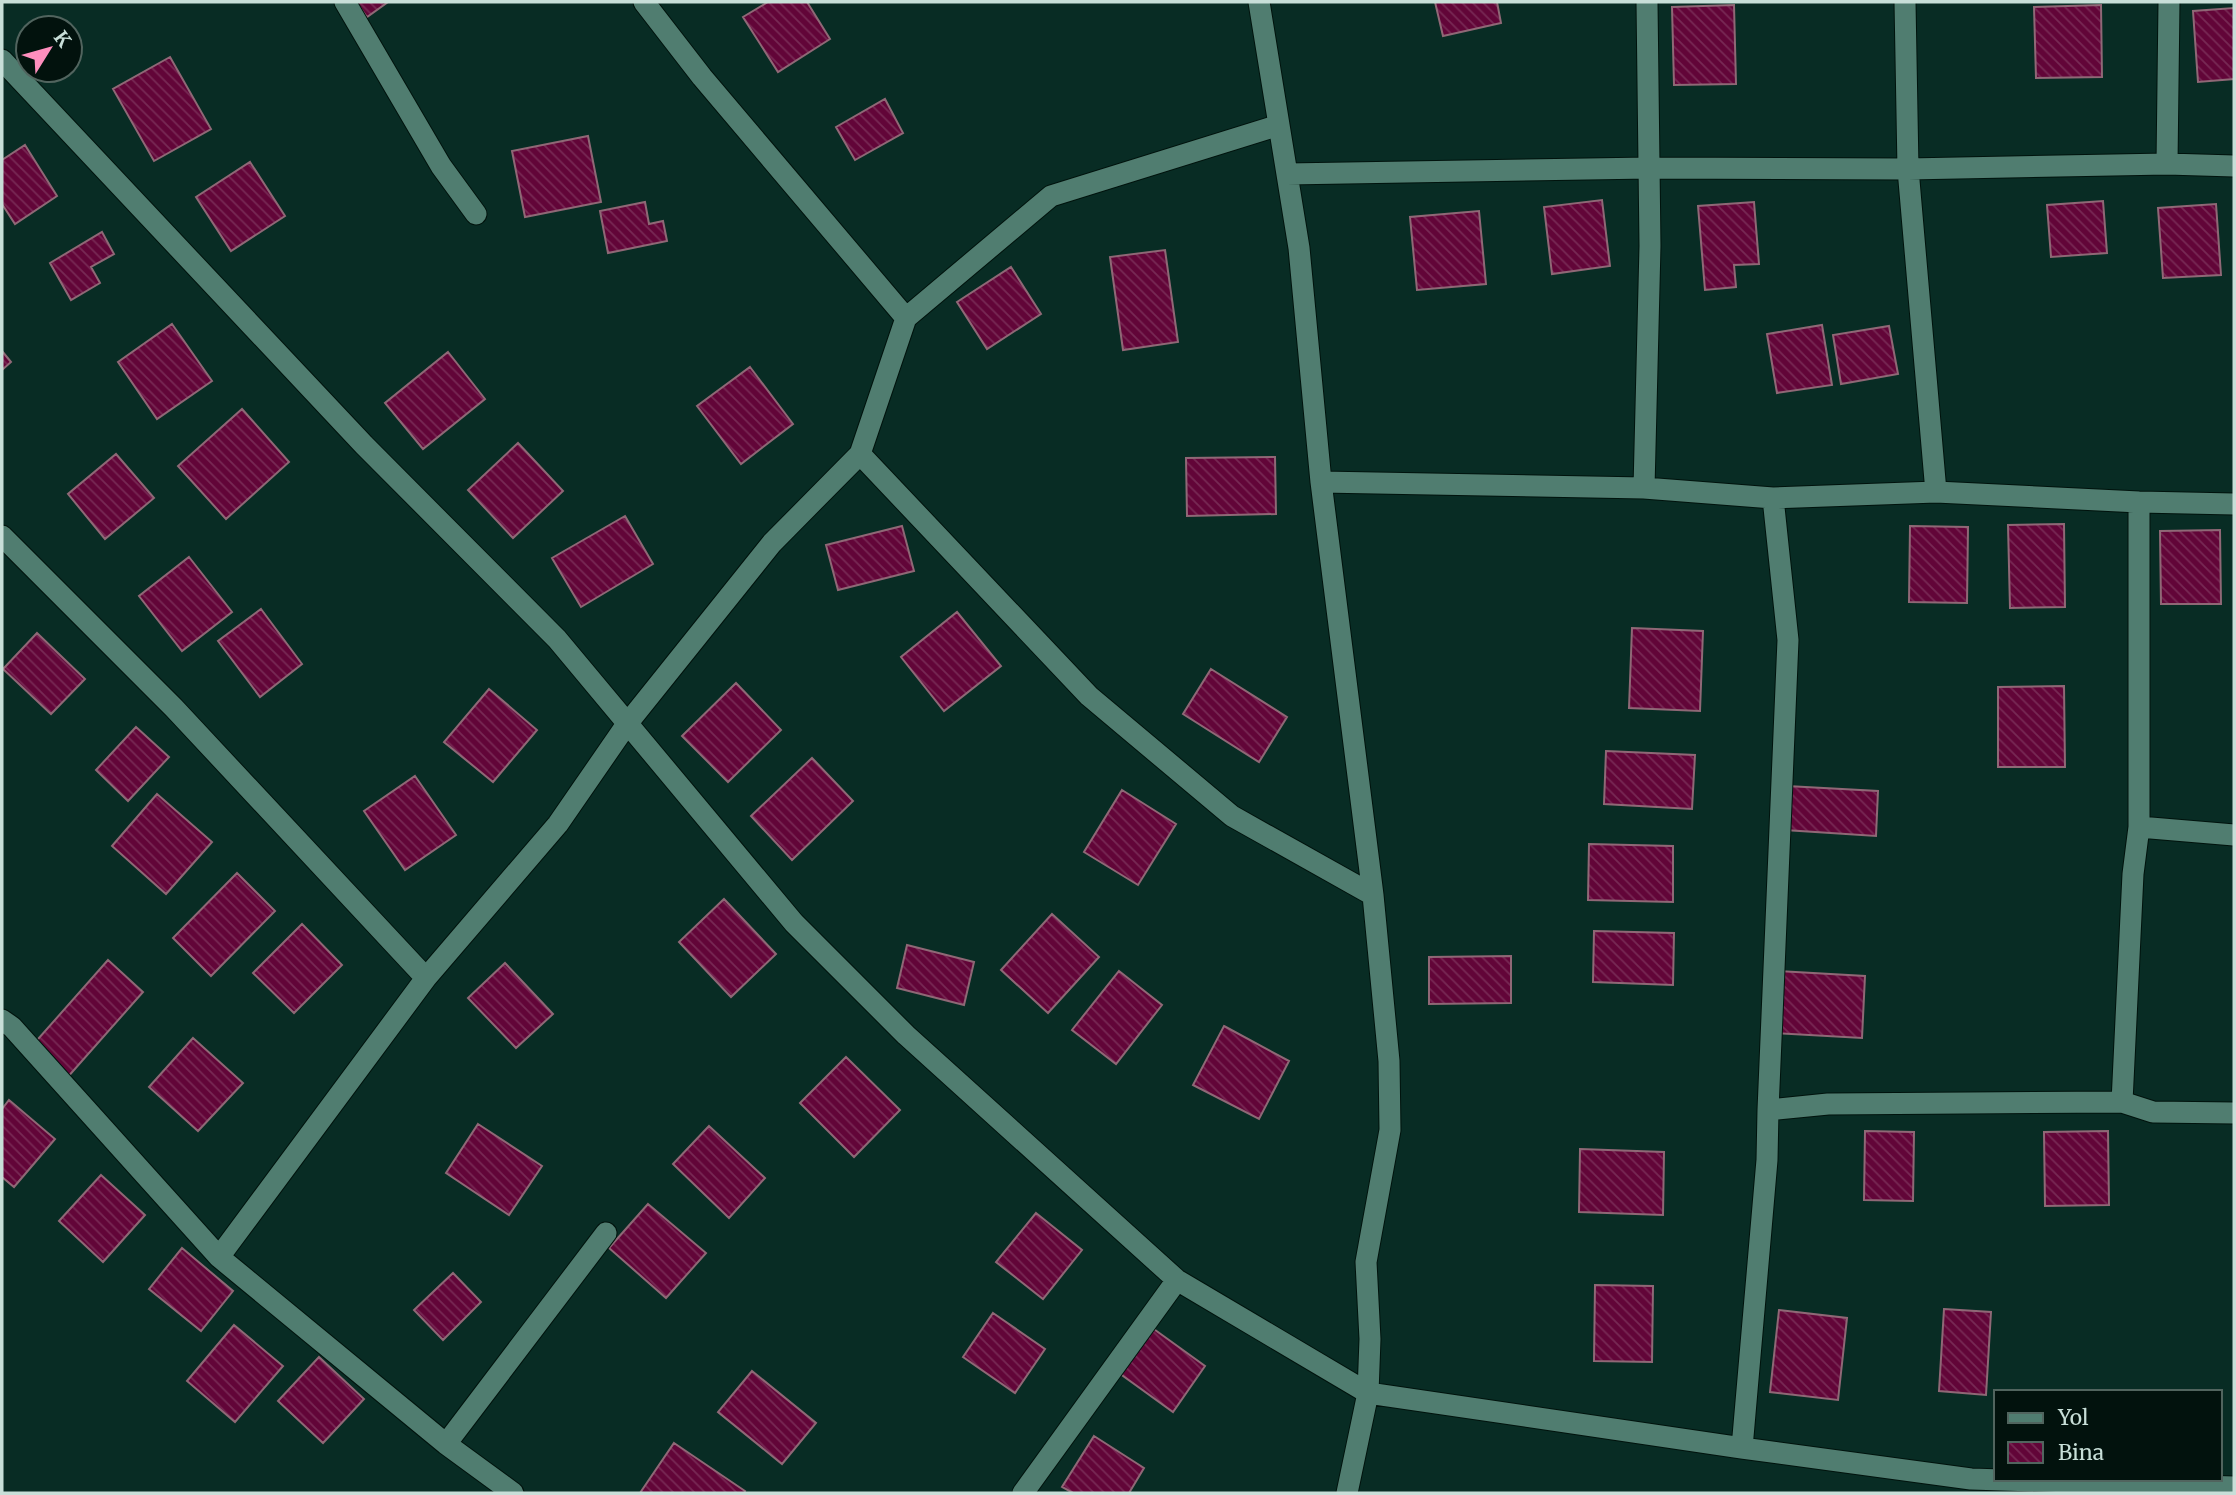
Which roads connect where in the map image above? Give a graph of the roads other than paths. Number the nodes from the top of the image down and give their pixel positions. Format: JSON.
{"nodes":[{"id":1,"x":345,"y":2,"type":"edge"},
{"id":2,"x":644,"y":2,"type":"edge"},
{"id":3,"x":1259,"y":2,"type":"edge"},
{"id":4,"x":1647,"y":2,"type":"edge"},
{"id":5,"x":1905,"y":2,"type":"edge"},
{"id":6,"x":2169,"y":2,"type":"edge"},
{"id":7,"x":2,"y":60,"type":"edge"},
{"id":8,"x":1279,"y":125,"type":"junction"},
{"id":9,"x":2167,"y":164,"type":"junction"},
{"id":10,"x":2234,"y":166,"type":"edge"},
{"id":11,"x":1649,"y":168,"type":"junction"},
{"id":12,"x":1908,"y":169,"type":"junction"},
{"id":13,"x":1287,"y":174,"type":"junction"},
{"id":14,"x":476,"y":214,"type":"dead end"},
{"id":15,"x":906,"y":318,"type":"junction"},
{"id":16,"x":860,"y":454,"type":"junction"},
{"id":17,"x":1321,"y":482,"type":"junction"},
{"id":18,"x":1644,"y":488,"type":"junction"},
{"id":19,"x":1936,"y":492,"type":"junction"},
{"id":20,"x":1773,"y":498,"type":"junction"},
{"id":21,"x":2139,"y":502,"type":"junction"},
{"id":22,"x":2234,"y":504,"type":"edge"},
{"id":23,"x":2,"y":536,"type":"edge"},
{"id":24,"x":627,"y":724,"type":"junction"},
{"id":25,"x":2138,"y":827,"type":"junction"},
{"id":26,"x":2234,"y":835,"type":"edge"},
{"id":27,"x":1373,"y":895,"type":"junction"},
{"id":28,"x":426,"y":978,"type":"junction"},
{"id":29,"x":2,"y":1020,"type":"edge"},
{"id":30,"x":2122,"y":1102,"type":"junction"},
{"id":31,"x":1768,"y":1110,"type":"junction"},
{"id":32,"x":2234,"y":1114,"type":"edge"},
{"id":33,"x":606,"y":1233,"type":"dead end"},
{"id":34,"x":219,"y":1257,"type":"junction"},
{"id":35,"x":1177,"y":1280,"type":"junction"},
{"id":36,"x":1368,"y":1393,"type":"junction"},
{"id":37,"x":446,"y":1444,"type":"junction"},
{"id":38,"x":1742,"y":1448,"type":"junction"},
{"id":39,"x":1971,"y":1486,"type":"edge"},
{"id":40,"x":2234,"y":1487,"type":"edge"},
{"id":41,"x":513,"y":1493,"type":"edge"},
{"id":42,"x":1023,"y":1493,"type":"edge"},
{"id":43,"x":1347,"y":1493,"type":"edge"}],
"edges":[{"from":1,"to":14,"type":"street"},
{"from":2,"to":15,"type":"street"},
{"from":3,"to":8,"type":"street"},
{"from":4,"to":11,"type":"street"},
{"from":5,"to":12,"type":"street"},
{"from":6,"to":9,"type":"street"},
{"from":7,"to":24,"type":"street"},
{"from":8,"to":13,"type":"street"},
{"from":8,"to":15,"type":"street"},
{"from":9,"to":10,"type":"street"},
{"from":9,"to":12,"type":"street"},
{"from":11,"to":12,"type":"street"},
{"from":11,"to":13,"type":"street"},
{"from":11,"to":18,"type":"street"},
{"from":12,"to":19,"type":"street"},
{"from":13,"to":17,"type":"street"},
{"from":15,"to":16,"type":"street"},
{"from":16,"to":24,"type":"street"},
{"from":16,"to":27,"type":"street"},
{"from":17,"to":18,"type":"street"},
{"from":17,"to":27,"type":"street"},
{"from":18,"to":20,"type":"street"},
{"from":19,"to":20,"type":"street"},
{"from":19,"to":21,"type":"street"},
{"from":20,"to":31,"type":"street"},
{"from":21,"to":22,"type":"street"},
{"from":21,"to":25,"type":"street"},
{"from":23,"to":28,"type":"street"},
{"from":24,"to":28,"type":"street"},
{"from":24,"to":35,"type":"street"},
{"from":25,"to":26,"type":"street"},
{"from":25,"to":30,"type":"street"},
{"from":27,"to":36,"type":"street"},
{"from":28,"to":34,"type":"street"},
{"from":29,"to":34,"type":"street"},
{"from":30,"to":31,"type":"street"},
{"from":30,"to":32,"type":"street"},
{"from":31,"to":38,"type":"street"},
{"from":33,"to":37,"type":"street"},
{"from":34,"to":37,"type":"street"},
{"from":35,"to":36,"type":"street"},
{"from":35,"to":42,"type":"street"},
{"from":36,"to":38,"type":"street"},
{"from":36,"to":43,"type":"street"},
{"from":37,"to":41,"type":"street"},
{"from":38,"to":39,"type":"street"},
{"from":39,"to":40,"type":"street"}]}
